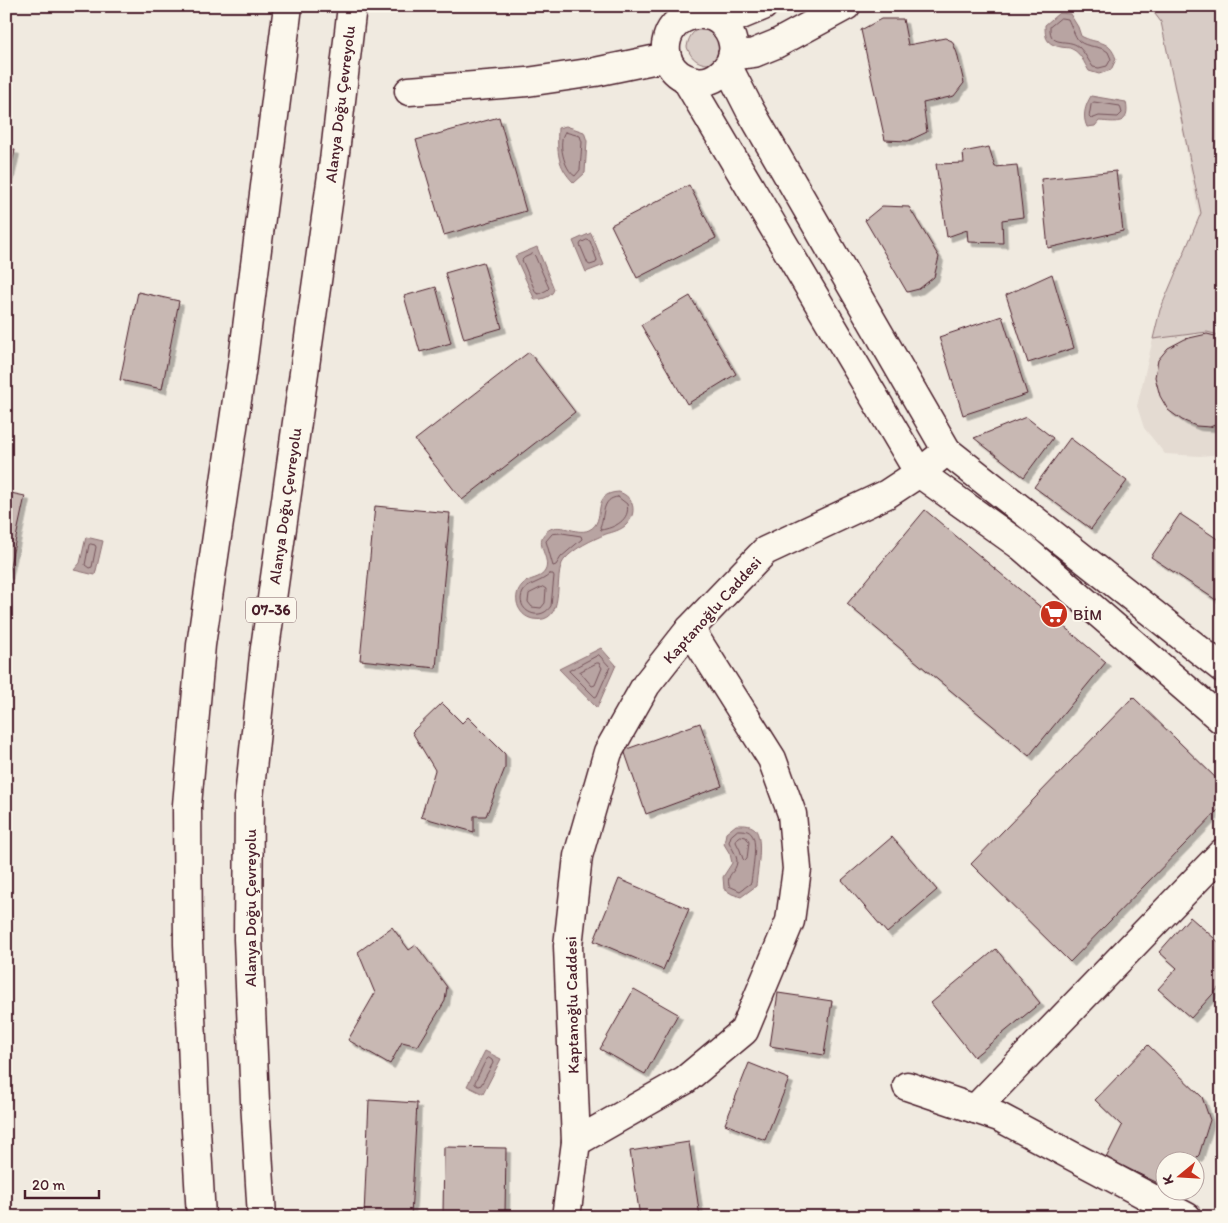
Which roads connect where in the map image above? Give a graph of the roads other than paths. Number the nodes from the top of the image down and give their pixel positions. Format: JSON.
{"nodes":[{"id":1,"x":288,"y":6,"type":"edge"},
{"id":2,"x":352,"y":6,"type":"edge"},
{"id":3,"x":664,"y":6,"type":"edge"},
{"id":4,"x":763,"y":6,"type":"edge"},
{"id":5,"x":846,"y":6,"type":"edge"},
{"id":6,"x":715,"y":15,"type":"edge"},
{"id":7,"x":667,"y":47,"type":"junction"},
{"id":8,"x":730,"y":61,"type":"junction"},
{"id":9,"x":686,"y":79,"type":"junction"},
{"id":10,"x":409,"y":91,"type":"dead end"},
{"id":11,"x":947,"y":451,"type":"junction"},
{"id":12,"x":919,"y":473,"type":"junction"},
{"id":13,"x":690,"y":629,"type":"junction"},
{"id":14,"x":1222,"y":668,"type":"edge"},
{"id":15,"x":1222,"y":720,"type":"edge"},
{"id":16,"x":1222,"y":853,"type":"edge"},
{"id":17,"x":907,"y":1086,"type":"dead end"},
{"id":18,"x":975,"y":1108,"type":"junction"},
{"id":19,"x":576,"y":1142,"type":"junction"},
{"id":20,"x":201,"y":1217,"type":"edge"},
{"id":21,"x":262,"y":1217,"type":"edge"},
{"id":22,"x":566,"y":1217,"type":"edge"},
{"id":23,"x":1187,"y":1217,"type":"edge"}],
"edges":[{"from":1,"to":20,"type":"main road"},
{"from":2,"to":21,"type":"main road","name":"Alanya Doğu Çevreyolu","number":"07-36"},
{"from":3,"to":7,"type":"main road"},
{"from":4,"to":6,"type":"main road"},
{"from":5,"to":8,"type":"main road"},
{"from":6,"to":7,"type":"main road"},
{"from":6,"to":8,"type":"main road"},
{"from":7,"to":9,"type":"main road"},
{"from":7,"to":10,"type":"main road"},
{"from":8,"to":9,"type":"main road"},
{"from":8,"to":11,"type":"main road"},
{"from":9,"to":12,"type":"main road"},
{"from":11,"to":12,"type":"main road","name":"Kaptanoğlu Caddesi"},
{"from":11,"to":14,"type":"main road"},
{"from":12,"to":13,"type":"main road","name":"Kaptanoğlu Caddesi"},
{"from":12,"to":15,"type":"main road"},
{"from":13,"to":19,"type":"main road","name":"Kaptanoğlu Caddesi"},
{"from":13,"to":19,"type":"main road"},
{"from":16,"to":18,"type":"main road"},
{"from":17,"to":18,"type":"main road"},
{"from":18,"to":23,"type":"main road"},
{"from":19,"to":22,"type":"main road","name":"Kaptanoğlu Caddesi"}]}
